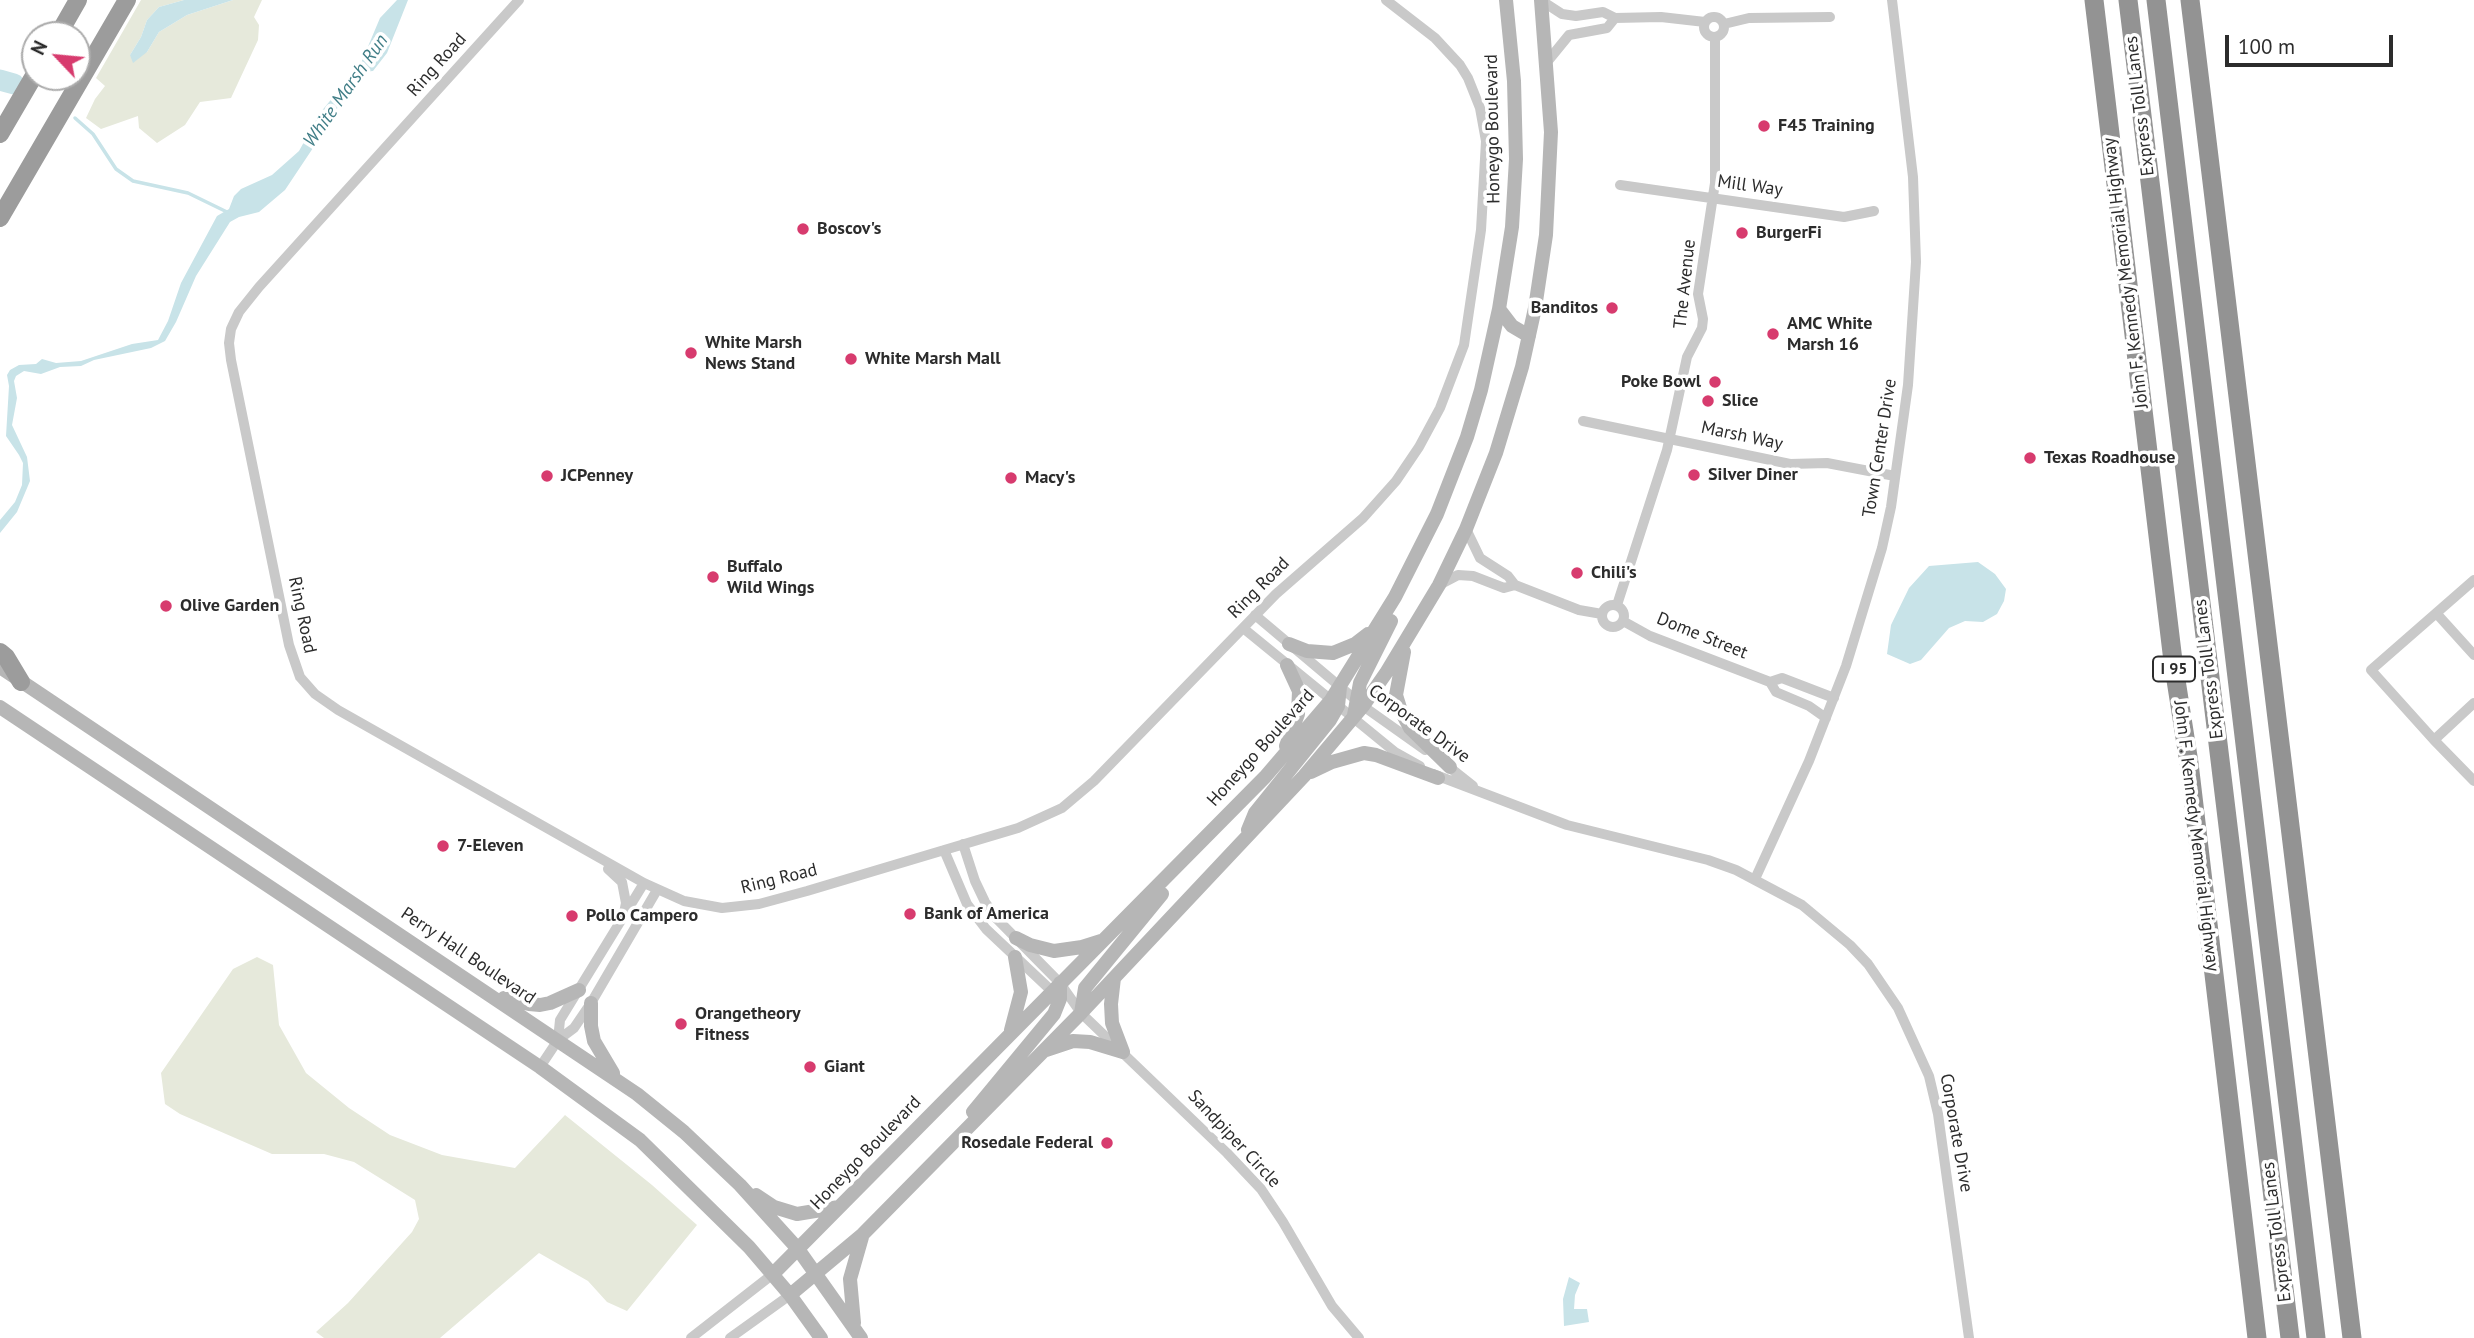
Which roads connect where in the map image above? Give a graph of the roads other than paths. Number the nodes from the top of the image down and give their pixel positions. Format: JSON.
{"nodes":[{"id":1,"x":78,"y":0,"type":"edge"},
{"id":2,"x":127,"y":0,"type":"edge"},
{"id":3,"x":519,"y":0,"type":"edge"},
{"id":4,"x":1386,"y":0,"type":"edge"},
{"id":5,"x":1506,"y":0,"type":"edge"},
{"id":6,"x":1892,"y":0,"type":"edge"},
{"id":7,"x":2094,"y":0,"type":"edge"},
{"id":8,"x":2128,"y":0,"type":"edge"},
{"id":9,"x":2156,"y":0,"type":"edge"},
{"id":10,"x":2190,"y":0,"type":"edge"},
{"id":11,"x":1541,"y":1,"type":"edge"},
{"id":12,"x":1830,"y":17,"type":"dead end"},
{"id":13,"x":1615,"y":18,"type":"junction"},
{"id":14,"x":66,"y":21,"type":"edge"},
{"id":15,"x":1705,"y":22,"type":"junction"},
{"id":16,"x":1724,"y":24,"type":"junction"},
{"id":17,"x":1715,"y":37,"type":"junction"},
{"id":18,"x":1547,"y":62,"type":"junction"},
{"id":19,"x":25,"y":91,"type":"edge"},
{"id":20,"x":0,"y":134,"type":"edge"},
{"id":21,"x":29,"y":169,"type":"junction"},
{"id":22,"x":1620,"y":185,"type":"dead end"},
{"id":23,"x":1714,"y":198,"type":"junction"},
{"id":24,"x":1874,"y":211,"type":"dead end"},
{"id":25,"x":0,"y":218,"type":"edge"},
{"id":26,"x":0,"y":227,"type":"edge"},
{"id":27,"x":1499,"y":309,"type":"junction"},
{"id":28,"x":1529,"y":336,"type":"junction"},
{"id":29,"x":1583,"y":421,"type":"dead end"},
{"id":30,"x":1670,"y":438,"type":"junction"},
{"id":31,"x":1895,"y":476,"type":"junction"},
{"id":32,"x":1466,"y":529,"type":"junction"},
{"id":33,"x":1419,"y":552,"type":"junction"},
{"id":34,"x":2474,"y":580,"type":"edge"},
{"id":35,"x":1440,"y":585,"type":"junction"},
{"id":36,"x":1515,"y":585,"type":"junction"},
{"id":37,"x":1617,"y":605,"type":"junction"},
{"id":38,"x":1602,"y":614,"type":"junction"},
{"id":39,"x":2437,"y":614,"type":"junction"},
{"id":40,"x":1255,"y":615,"type":"junction"},
{"id":41,"x":1623,"y":621,"type":"junction"},
{"id":42,"x":1377,"y":627,"type":"junction"},
{"id":43,"x":1242,"y":628,"type":"junction"},
{"id":44,"x":1408,"y":636,"type":"junction"},
{"id":45,"x":1289,"y":644,"type":"junction"},
{"id":46,"x":0,"y":652,"type":"edge"},
{"id":47,"x":2474,"y":654,"type":"edge"},
{"id":48,"x":1287,"y":665,"type":"junction"},
{"id":49,"x":0,"y":667,"type":"edge"},
{"id":50,"x":21,"y":682,"type":"junction"},
{"id":51,"x":1770,"y":682,"type":"junction"},
{"id":52,"x":1340,"y":687,"type":"junction"},
{"id":53,"x":1834,"y":698,"type":"junction"},
{"id":54,"x":1334,"y":703,"type":"junction"},
{"id":55,"x":1360,"y":703,"type":"junction"},
{"id":56,"x":2474,"y":703,"type":"edge"},
{"id":57,"x":0,"y":707,"type":"edge"},
{"id":58,"x":1353,"y":718,"type":"junction"},
{"id":59,"x":1826,"y":718,"type":"junction"},
{"id":60,"x":2434,"y":740,"type":"junction"},
{"id":61,"x":1280,"y":758,"type":"junction"},
{"id":62,"x":1450,"y":767,"type":"junction"},
{"id":63,"x":1304,"y":776,"type":"junction"},
{"id":64,"x":1438,"y":778,"type":"junction"},
{"id":65,"x":2474,"y":781,"type":"edge"},
{"id":66,"x":1478,"y":789,"type":"junction"},
{"id":67,"x":1223,"y":820,"type":"junction"},
{"id":68,"x":1243,"y":841,"type":"junction"},
{"id":69,"x":963,"y":844,"type":"junction"},
{"id":70,"x":944,"y":850,"type":"junction"},
{"id":71,"x":596,"y":858,"type":"junction"},
{"id":72,"x":1755,"y":879,"type":"junction"},
{"id":73,"x":643,"y":883,"type":"junction"},
{"id":74,"x":657,"y":890,"type":"junction"},
{"id":75,"x":622,"y":920,"type":"junction"},
{"id":76,"x":1016,"y":938,"type":"junction"},
{"id":77,"x":1106,"y":939,"type":"junction"},
{"id":78,"x":1015,"y":957,"type":"junction"},
{"id":79,"x":1114,"y":978,"type":"junction"},
{"id":80,"x":579,"y":990,"type":"junction"},
{"id":81,"x":1057,"y":991,"type":"junction"},
{"id":82,"x":491,"y":995,"type":"junction"},
{"id":83,"x":590,"y":1003,"type":"junction"},
{"id":84,"x":1081,"y":1013,"type":"junction"},
{"id":85,"x":1010,"y":1033,"type":"junction"},
{"id":86,"x":558,"y":1040,"type":"junction"},
{"id":87,"x":1041,"y":1052,"type":"junction"},
{"id":88,"x":1123,"y":1052,"type":"junction"},
{"id":89,"x":540,"y":1067,"type":"junction"},
{"id":90,"x":617,"y":1080,"type":"junction"},
{"id":91,"x":958,"y":1137,"type":"junction"},
{"id":92,"x":740,"y":1185,"type":"junction"},
{"id":93,"x":841,"y":1207,"type":"junction"},
{"id":94,"x":863,"y":1234,"type":"junction"},
{"id":95,"x":798,"y":1250,"type":"junction"},
{"id":96,"x":815,"y":1273,"type":"junction"},
{"id":97,"x":773,"y":1274,"type":"junction"},
{"id":98,"x":790,"y":1295,"type":"junction"},
{"id":99,"x":858,"y":1333,"type":"edge"},
{"id":100,"x":691,"y":1338,"type":"edge"},
{"id":101,"x":730,"y":1338,"type":"edge"},
{"id":102,"x":821,"y":1338,"type":"edge"},
{"id":103,"x":1359,"y":1338,"type":"edge"},
{"id":104,"x":1969,"y":1338,"type":"edge"},
{"id":105,"x":2257,"y":1338,"type":"edge"},
{"id":106,"x":2290,"y":1338,"type":"edge"},
{"id":107,"x":2316,"y":1338,"type":"edge"},
{"id":108,"x":2352,"y":1338,"type":"edge"}],
"edges":[{"from":1,"to":14,"type":"highway"},
{"from":2,"to":21,"type":"highway"},
{"from":3,"to":71,"type":"street","name":"Ring Road"},
{"from":4,"to":40,"type":"street","name":"Ring Road"},
{"from":5,"to":27,"type":"main road","name":"Honeygo Boulevard"},
{"from":6,"to":31,"type":"street","name":"Town Center Drive"},
{"from":7,"to":105,"type":"highway","name":"John F. Kennedy Memorial Highway","number":"I 95"},
{"from":8,"to":106,"type":"highway","name":"Express Toll Lanes"},
{"from":9,"to":107,"type":"highway","name":"Express Toll Lanes"},
{"from":10,"to":108,"type":"highway"},
{"from":11,"to":13,"type":"street"},
{"from":11,"to":18,"type":"main road"},
{"from":12,"to":16,"type":"street"},
{"from":13,"to":15,"type":"street"},
{"from":13,"to":18,"type":"street"},
{"from":15,"to":16,"type":"street"},
{"from":15,"to":17,"type":"street"},
{"from":16,"to":17,"type":"street"},
{"from":17,"to":23,"type":"street","name":"The Avenue"},
{"from":18,"to":28,"type":"main road"},
{"from":19,"to":20,"type":"highway"},
{"from":21,"to":25,"type":"highway"},
{"from":21,"to":26,"type":"highway"},
{"from":22,"to":23,"type":"street","name":"Mill Way"},
{"from":23,"to":24,"type":"street","name":"Mill Way"},
{"from":23,"to":30,"type":"street","name":"The Avenue"},
{"from":27,"to":28,"type":"main road"},
{"from":27,"to":33,"type":"main road","name":"Honeygo Boulevard"},
{"from":28,"to":32,"type":"main road"},
{"from":29,"to":30,"type":"street","name":"Marsh Way"},
{"from":30,"to":31,"type":"street","name":"Marsh Way"},
{"from":30,"to":37,"type":"street","name":"The Avenue"},
{"from":31,"to":53,"type":"street","name":"Town Center Drive"},
{"from":32,"to":35,"type":"main road"},
{"from":32,"to":36,"type":"street"},
{"from":33,"to":42,"type":"main road","name":"Honeygo Boulevard"},
{"from":33,"to":55,"type":"main road"},
{"from":34,"to":39,"type":"street"},
{"from":35,"to":36,"type":"street"},
{"from":35,"to":44,"type":"main road"},
{"from":36,"to":38,"type":"street"},
{"from":37,"to":38,"type":"street"},
{"from":37,"to":41,"type":"street"},
{"from":38,"to":41,"type":"street"},
{"from":39,"to":47,"type":"street"},
{"from":39,"to":60,"type":"street"},
{"from":40,"to":43,"type":"street","name":"Ring Road"},
{"from":40,"to":45,"type":"street"},
{"from":41,"to":51,"type":"street","name":"Dome Street"},
{"from":42,"to":45,"type":"main road"},
{"from":42,"to":52,"type":"main road","name":"Honeygo Boulevard"},
{"from":43,"to":48,"type":"street"},
{"from":43,"to":69,"type":"street","name":"Ring Road"},
{"from":44,"to":55,"type":"main road"},
{"from":44,"to":62,"type":"main road"},
{"from":45,"to":52,"type":"street"},
{"from":46,"to":50,"type":"highway"},
{"from":48,"to":54,"type":"street"},
{"from":48,"to":61,"type":"main road"},
{"from":49,"to":50,"type":"main road","name":"Perry Hall Boulevard"},
{"from":50,"to":82,"type":"main road","name":"Perry Hall Boulevard"},
{"from":51,"to":53,"type":"street","name":"Dome Street"},
{"from":51,"to":59,"type":"street","name":"Dome Street"},
{"from":52,"to":54,"type":"main road"},
{"from":52,"to":55,"type":"street","name":"Corporate Drive"},
{"from":53,"to":59,"type":"street","name":"Town Center Drive"},
{"from":54,"to":58,"type":"street"},
{"from":54,"to":61,"type":"main road","name":"Honeygo Boulevard"},
{"from":54,"to":68,"type":"main road"},
{"from":55,"to":58,"type":"main road"},
{"from":55,"to":62,"type":"street","name":"Corporate Drive"},
{"from":56,"to":60,"type":"street"},
{"from":57,"to":89,"type":"main road"},
{"from":58,"to":63,"type":"main road"},
{"from":58,"to":64,"type":"street","name":"Corporate Drive"},
{"from":59,"to":72,"type":"street","name":"Town Center Drive"},
{"from":60,"to":65,"type":"street"},
{"from":61,"to":67,"type":"main road","name":"Honeygo Boulevard"},
{"from":62,"to":66,"type":"street","name":"Corporate Drive"},
{"from":63,"to":64,"type":"main road"},
{"from":63,"to":68,"type":"main road"},
{"from":64,"to":66,"type":"street","name":"Corporate Drive"},
{"from":66,"to":72,"type":"street","name":"Corporate Drive"},
{"from":67,"to":77,"type":"main road","name":"Honeygo Boulevard"},
{"from":67,"to":84,"type":"main road"},
{"from":68,"to":79,"type":"main road"},
{"from":69,"to":70,"type":"street","name":"Ring Road"},
{"from":69,"to":76,"type":"street"},
{"from":70,"to":74,"type":"street","name":"Ring Road"},
{"from":70,"to":78,"type":"street"},
{"from":71,"to":73,"type":"street","name":"Ring Road"},
{"from":71,"to":75,"type":"street"},
{"from":72,"to":104,"type":"street","name":"Corporate Drive"},
{"from":73,"to":74,"type":"street","name":"Ring Road"},
{"from":73,"to":75,"type":"street"},
{"from":74,"to":83,"type":"street"},
{"from":75,"to":80,"type":"street"},
{"from":76,"to":77,"type":"main road"},
{"from":76,"to":81,"type":"street"},
{"from":77,"to":81,"type":"main road","name":"Honeygo Boulevard"},
{"from":78,"to":81,"type":"street"},
{"from":78,"to":85,"type":"main road"},
{"from":79,"to":84,"type":"main road"},
{"from":79,"to":88,"type":"main road"},
{"from":80,"to":82,"type":"main road"},
{"from":80,"to":86,"type":"street"},
{"from":81,"to":84,"type":"street","name":"Sandpiper Circle"},
{"from":81,"to":85,"type":"main road","name":"Honeygo Boulevard"},
{"from":81,"to":91,"type":"main road"},
{"from":82,"to":86,"type":"main road","name":"Perry Hall Boulevard"},
{"from":83,"to":86,"type":"street"},
{"from":83,"to":90,"type":"main road"},
{"from":84,"to":87,"type":"main road"},
{"from":84,"to":88,"type":"street","name":"Sandpiper Circle"},
{"from":85,"to":93,"type":"main road","name":"Honeygo Boulevard"},
{"from":86,"to":89,"type":"street"},
{"from":86,"to":90,"type":"main road","name":"Perry Hall Boulevard"},
{"from":87,"to":88,"type":"main road"},
{"from":87,"to":91,"type":"main road"},
{"from":88,"to":103,"type":"street","name":"Sandpiper Circle"},
{"from":89,"to":97,"type":"main road"},
{"from":90,"to":92,"type":"main road","name":"Perry Hall Boulevard"},
{"from":91,"to":94,"type":"main road"},
{"from":92,"to":93,"type":"main road"},
{"from":92,"to":95,"type":"main road","name":"Perry Hall Boulevard"},
{"from":93,"to":95,"type":"main road","name":"Honeygo Boulevard"},
{"from":94,"to":96,"type":"main road"},
{"from":94,"to":99,"type":"main road"},
{"from":95,"to":96,"type":"main road","name":"Perry Hall Boulevard"},
{"from":95,"to":97,"type":"main road","name":"Honeygo Boulevard"},
{"from":96,"to":98,"type":"main road"},
{"from":96,"to":99,"type":"main road","name":"Perry Hall Boulevard"},
{"from":97,"to":98,"type":"main road"},
{"from":97,"to":100,"type":"street","name":"Honeygo Boulevard"},
{"from":98,"to":101,"type":"street"},
{"from":98,"to":102,"type":"main road"}]}
